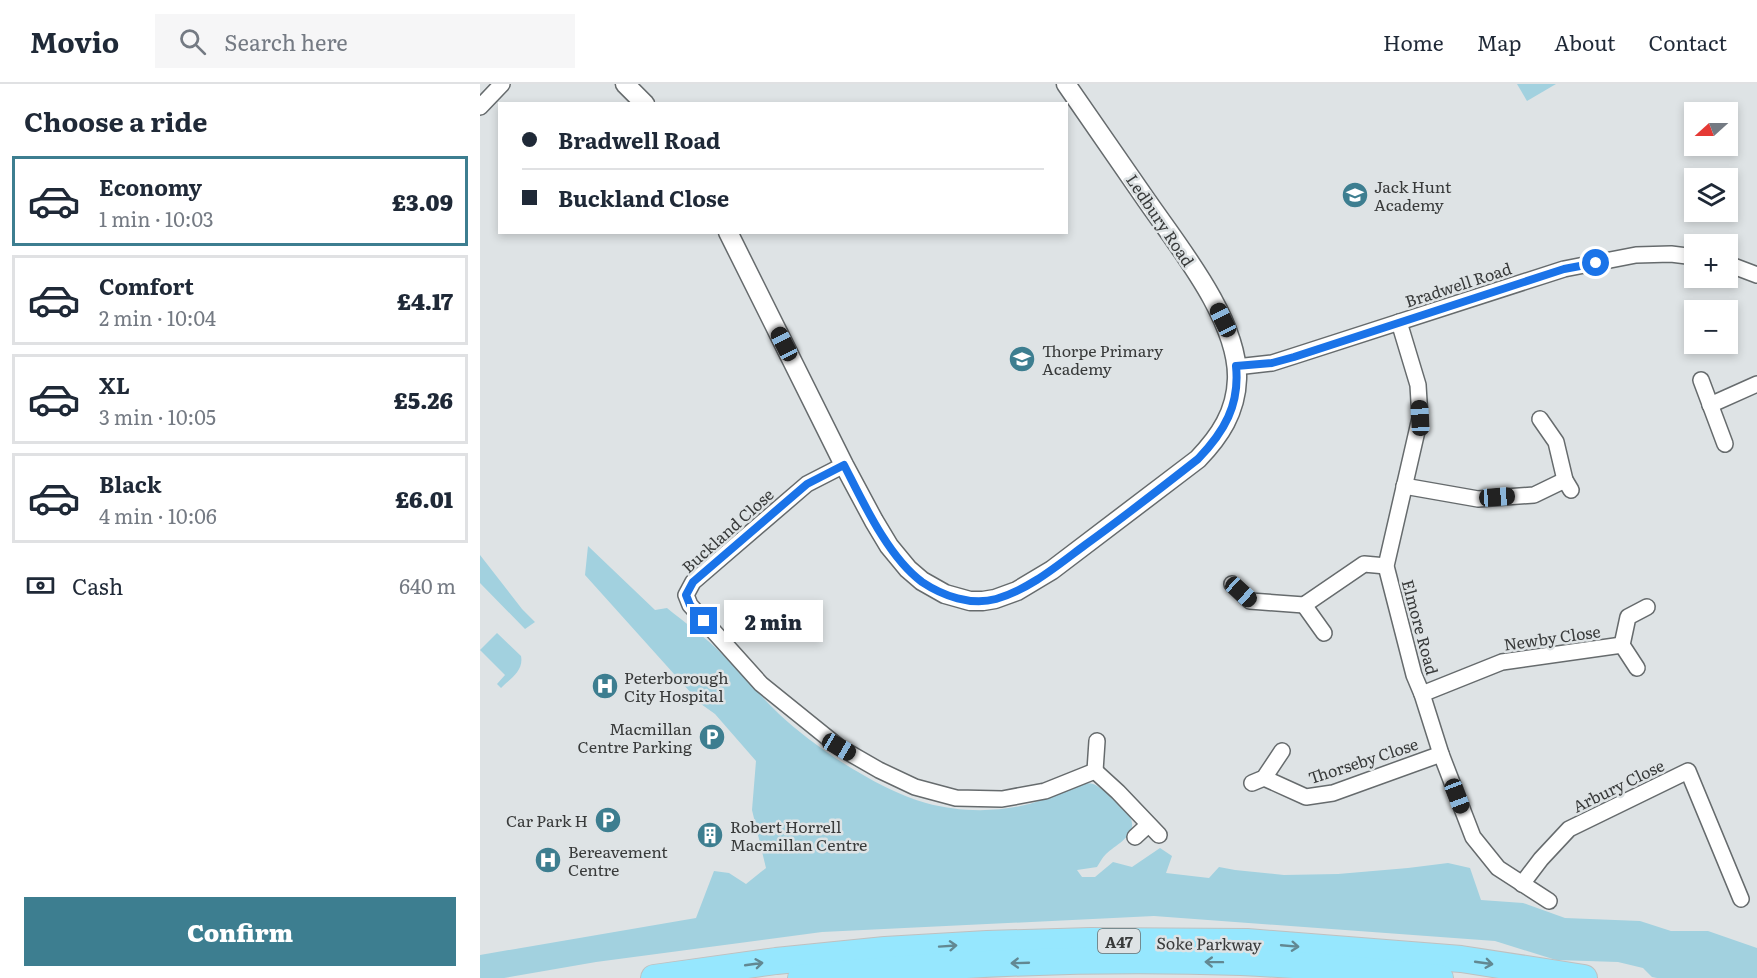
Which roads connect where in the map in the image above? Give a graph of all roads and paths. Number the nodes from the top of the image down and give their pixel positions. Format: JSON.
{"nodes":[{"id":1,"x":502,"y":84,"type":"edge"},
{"id":2,"x":625,"y":84,"type":"edge"},
{"id":3,"x":1066,"y":84,"type":"edge"},
{"id":4,"x":643,"y":102,"type":"edge"},
{"id":5,"x":480,"y":107,"type":"edge"},
{"id":6,"x":729,"y":234,"type":"edge"},
{"id":7,"x":1684,"y":256,"type":"edge"},
{"id":8,"x":1738,"y":268,"type":"edge"},
{"id":9,"x":1757,"y":275,"type":"edge"},
{"id":10,"x":1399,"y":322,"type":"junction"},
{"id":11,"x":1236,"y":366,"type":"junction"},
{"id":12,"x":1701,"y":380,"type":"dead end"},
{"id":13,"x":1757,"y":384,"type":"edge"},
{"id":14,"x":1710,"y":405,"type":"junction"},
{"id":15,"x":1540,"y":419,"type":"dead end"},
{"id":16,"x":1725,"y":444,"type":"dead end"},
{"id":17,"x":844,"y":465,"type":"junction"},
{"id":18,"x":1404,"y":486,"type":"junction"},
{"id":19,"x":1386,"y":566,"type":"junction"},
{"id":20,"x":1232,"y":584,"type":"dead end"},
{"id":21,"x":1304,"y":605,"type":"junction"},
{"id":22,"x":1647,"y":607,"type":"dead end"},
{"id":23,"x":1324,"y":633,"type":"dead end"},
{"id":24,"x":1622,"y":645,"type":"junction"},
{"id":25,"x":1637,"y":668,"type":"dead end"},
{"id":26,"x":1422,"y":694,"type":"junction"},
{"id":27,"x":1097,"y":741,"type":"dead end"},
{"id":28,"x":1282,"y":751,"type":"dead end"},
{"id":29,"x":1441,"y":754,"type":"junction"},
{"id":30,"x":1095,"y":771,"type":"junction"},
{"id":31,"x":1135,"y":837,"type":"dead end"},
{"id":32,"x":1522,"y":884,"type":"junction"},
{"id":33,"x":1742,"y":899,"type":"dead end"},
{"id":34,"x":1550,"y":901,"type":"dead end"},
{"id":35,"x":654,"y":978,"type":"edge"},
{"id":36,"x":801,"y":978,"type":"edge"},
{"id":37,"x":1440,"y":978,"type":"edge"},
{"id":38,"x":1584,"y":978,"type":"edge"}],
"edges":[{"from":1,"to":5,"type":"street"},
{"from":2,"to":4,"type":"street"},
{"from":3,"to":11,"type":"street","name":"Ledbury Road"},
{"from":6,"to":17,"type":"street","name":"Ledbury Road"},
{"from":7,"to":10,"type":"street","name":"Bradwell Road"},
{"from":8,"to":9,"type":"street"},
{"from":10,"to":11,"type":"street","name":"Bradwell Road"},
{"from":10,"to":18,"type":"street","name":"Elmore Road"},
{"from":11,"to":17,"type":"street","name":"Ledbury Road"},
{"from":12,"to":14,"type":"street"},
{"from":13,"to":14,"type":"street"},
{"from":14,"to":16,"type":"street"},
{"from":15,"to":18,"type":"street"},
{"from":17,"to":30,"type":"street","name":"Buckland Close"},
{"from":18,"to":19,"type":"street","name":"Elmore Road"},
{"from":19,"to":21,"type":"street"},
{"from":19,"to":26,"type":"street","name":"Elmore Road"},
{"from":20,"to":21,"type":"street"},
{"from":21,"to":23,"type":"street"},
{"from":22,"to":24,"type":"street","name":"Newby Close"},
{"from":24,"to":25,"type":"street","name":"Newby Close"},
{"from":24,"to":26,"type":"street","name":"Newby Close"},
{"from":26,"to":29,"type":"street","name":"Elmore Road"},
{"from":27,"to":30,"type":"street"},
{"from":28,"to":29,"type":"street","name":"Thorseby Close"},
{"from":29,"to":32,"type":"street","name":"Elmore Road"},
{"from":30,"to":31,"type":"street"},
{"from":32,"to":33,"type":"street","name":"Arbury Close"},
{"from":32,"to":34,"type":"street","name":"Elmore Road"},
{"from":35,"to":38,"type":"highway","name":"Soke Parkway","number":"A47","one_way":true},
{"from":37,"to":36,"type":"highway","name":"Soke Parkway","number":"A47","one_way":true}]}
